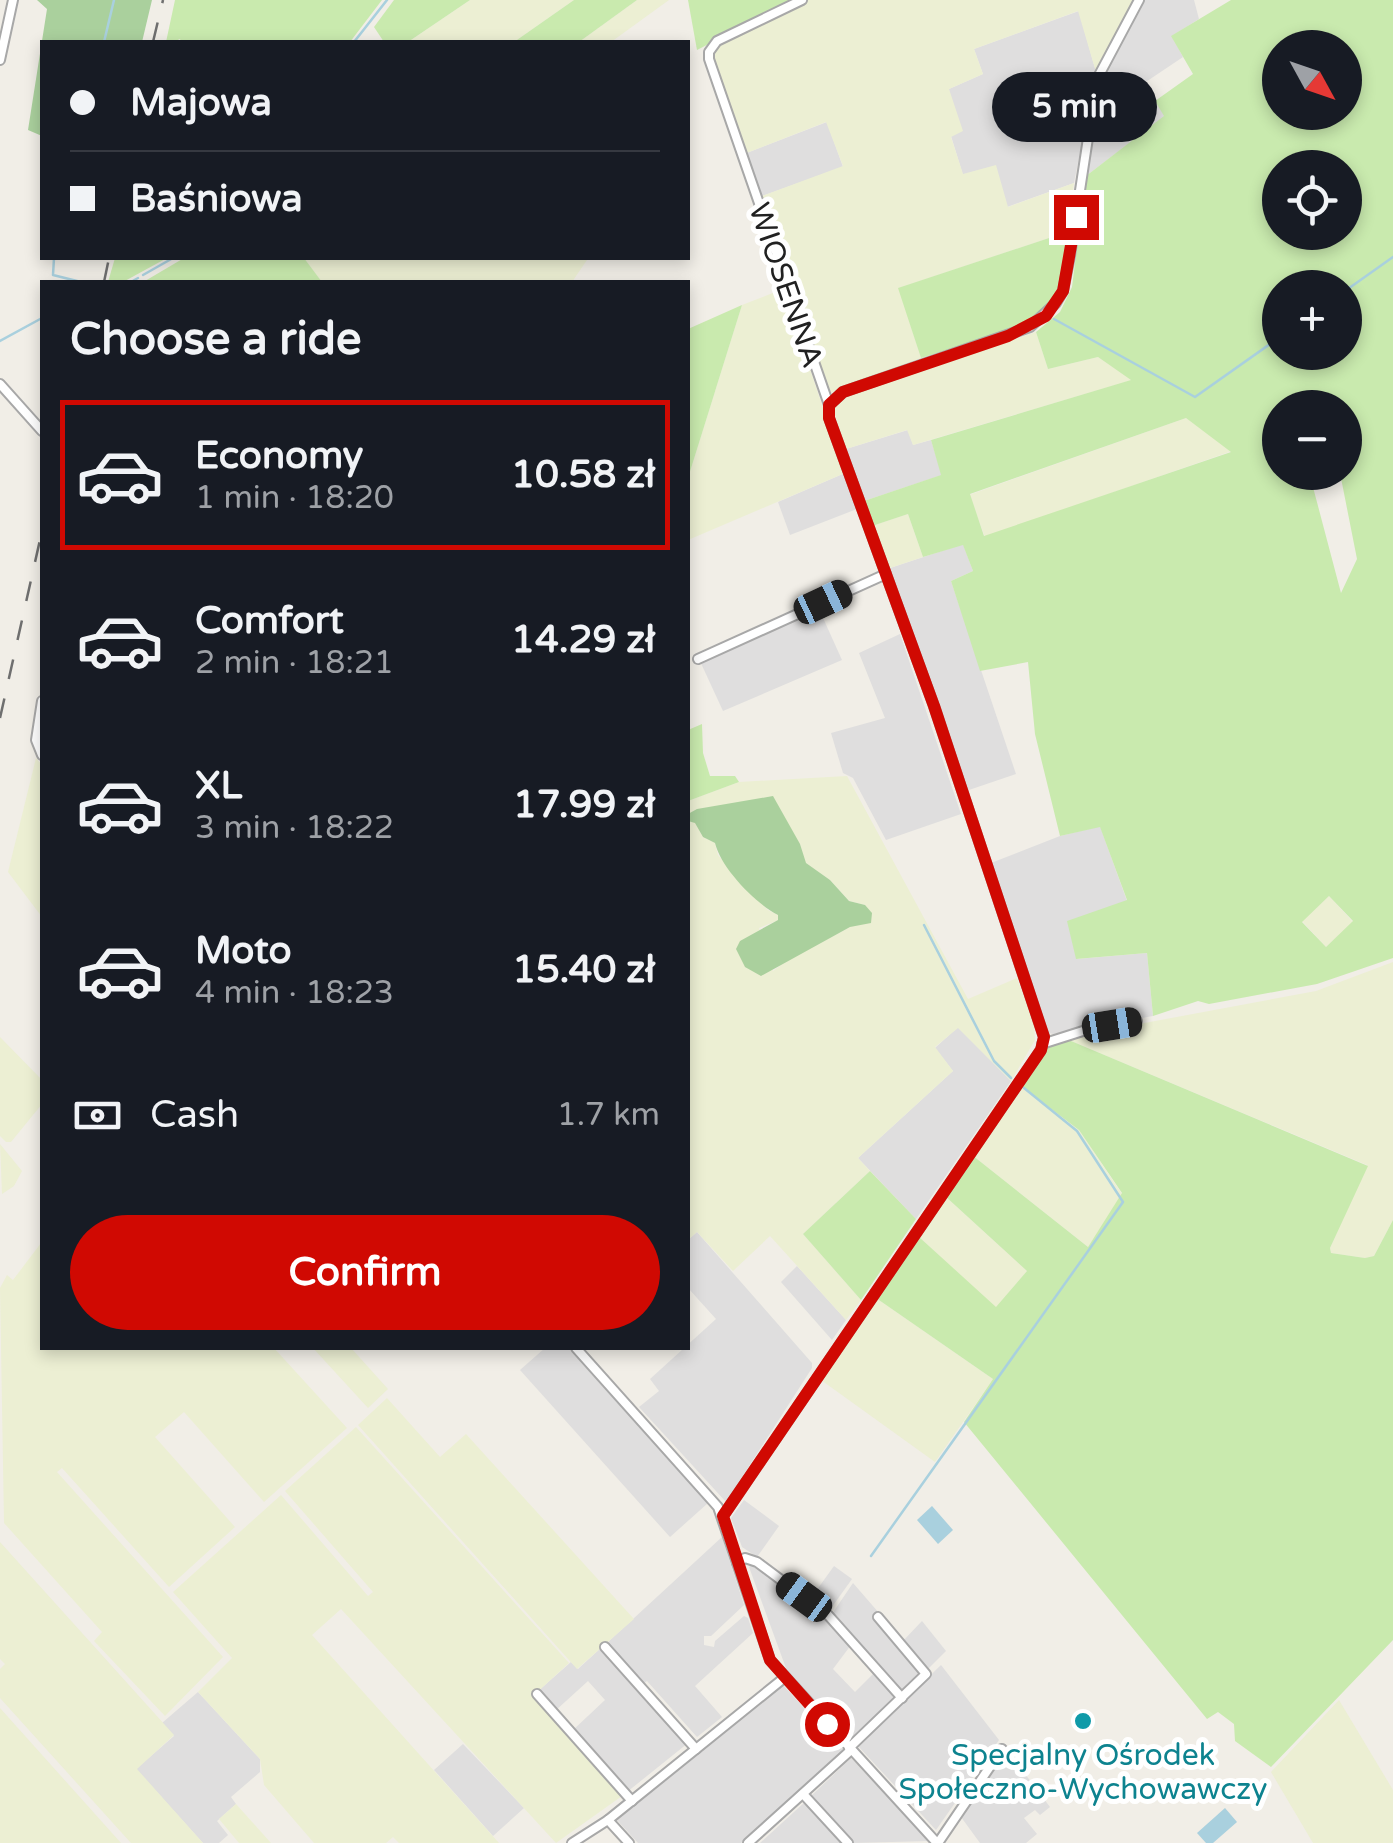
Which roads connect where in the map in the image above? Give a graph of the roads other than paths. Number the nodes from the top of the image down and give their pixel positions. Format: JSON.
{"nodes":[{"id":1,"x":13,"y":0,"type":"edge"},
{"id":2,"x":802,"y":0,"type":"edge"},
{"id":3,"x":1138,"y":0,"type":"edge"},
{"id":4,"x":0,"y":60,"type":"edge"},
{"id":5,"x":0,"y":384,"type":"edge"},
{"id":6,"x":829,"y":405,"type":"junction"},
{"id":7,"x":40,"y":429,"type":"edge"},
{"id":8,"x":886,"y":574,"type":"junction"},
{"id":9,"x":698,"y":659,"type":"dead end"},
{"id":10,"x":40,"y":714,"type":"edge"},
{"id":11,"x":40,"y":750,"type":"edge"},
{"id":12,"x":1137,"y":1021,"type":"dead end"},
{"id":13,"x":1042,"y":1044,"type":"junction"},
{"id":14,"x":578,"y":1350,"type":"edge"},
{"id":15,"x":723,"y":1516,"type":"junction"},
{"id":16,"x":738,"y":1563,"type":"junction"},
{"id":17,"x":878,"y":1617,"type":"dead end"},
{"id":18,"x":605,"y":1647,"type":"dead end"},
{"id":19,"x":784,"y":1678,"type":"junction"},
{"id":20,"x":536,"y":1694,"type":"dead end"},
{"id":21,"x":902,"y":1698,"type":"junction"},
{"id":22,"x":1002,"y":1748,"type":"dead end"},
{"id":23,"x":696,"y":1749,"type":"junction"},
{"id":24,"x":850,"y":1749,"type":"junction"},
{"id":25,"x":803,"y":1794,"type":"junction"},
{"id":26,"x":632,"y":1801,"type":"junction"},
{"id":27,"x":608,"y":1820,"type":"junction"},
{"id":28,"x":572,"y":1843,"type":"edge"},
{"id":29,"x":629,"y":1843,"type":"edge"},
{"id":30,"x":748,"y":1843,"type":"edge"},
{"id":31,"x":848,"y":1843,"type":"edge"},
{"id":32,"x":938,"y":1843,"type":"edge"}],
"edges":[{"from":1,"to":4,"type":"street"},
{"from":2,"to":6,"type":"street","name":"WIOSENNA"},
{"from":3,"to":6,"type":"street"},
{"from":5,"to":7,"type":"street"},
{"from":6,"to":8,"type":"street","name":"WIOSENNA"},
{"from":8,"to":9,"type":"street"},
{"from":8,"to":13,"type":"street","name":"WIOSENNA"},
{"from":10,"to":11,"type":"street"},
{"from":12,"to":13,"type":"street"},
{"from":13,"to":15,"type":"street"},
{"from":14,"to":15,"type":"street"},
{"from":15,"to":16,"type":"street"},
{"from":16,"to":19,"type":"street"},
{"from":16,"to":21,"type":"street"},
{"from":17,"to":21,"type":"street"},
{"from":18,"to":23,"type":"street"},
{"from":19,"to":23,"type":"street"},
{"from":19,"to":24,"type":"street"},
{"from":20,"to":26,"type":"street"},
{"from":21,"to":24,"type":"street"},
{"from":22,"to":32,"type":"street"},
{"from":23,"to":26,"type":"street"},
{"from":24,"to":25,"type":"street"},
{"from":24,"to":32,"type":"street"},
{"from":25,"to":30,"type":"street"},
{"from":25,"to":31,"type":"street"},
{"from":26,"to":27,"type":"street"},
{"from":27,"to":28,"type":"street"},
{"from":27,"to":29,"type":"street"}]}
